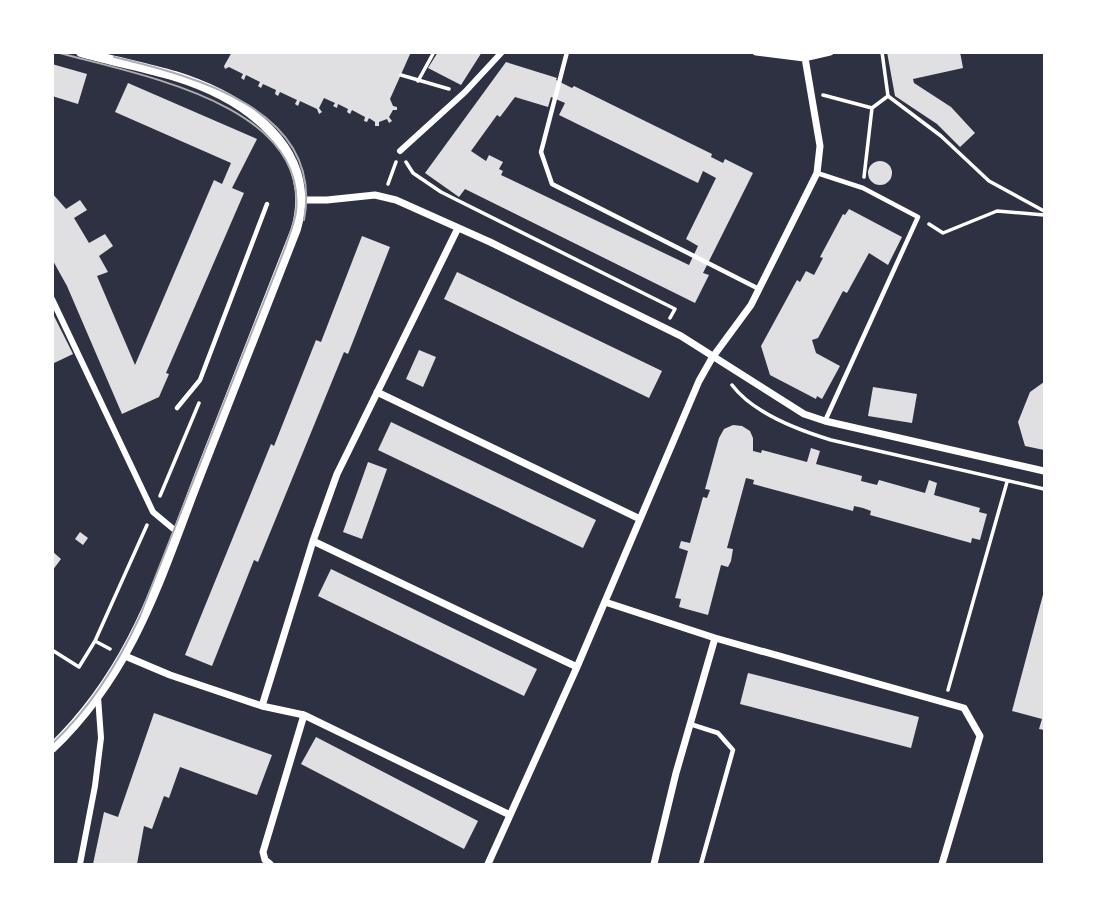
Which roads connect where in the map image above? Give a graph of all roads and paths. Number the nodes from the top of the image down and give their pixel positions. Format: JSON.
{"nodes":[{"id":1,"x":81,"y":52,"type":"edge"},
{"id":2,"x":434,"y":52,"type":"edge"},
{"id":3,"x":502,"y":52,"type":"edge"},
{"id":4,"x":568,"y":52,"type":"edge"},
{"id":5,"x":756,"y":52,"type":"edge"},
{"id":6,"x":830,"y":52,"type":"edge"},
{"id":7,"x":882,"y":52,"type":"edge"},
{"id":8,"x":804,"y":55,"type":"edge"},
{"id":9,"x":401,"y":75,"type":"dead end"},
{"id":10,"x":418,"y":81,"type":"junction"},
{"id":11,"x":810,"y":91,"type":"junction"},
{"id":12,"x":465,"y":92,"type":"junction"},
{"id":13,"x":888,"y":96,"type":"junction"},
{"id":14,"x":872,"y":108,"type":"junction"},
{"id":15,"x":400,"y":151,"type":"junction"},
{"id":16,"x":817,"y":173,"type":"junction"},
{"id":17,"x":863,"y":188,"type":"junction"},
{"id":18,"x":383,"y":196,"type":"junction"},
{"id":19,"x":302,"y":200,"type":"junction"},
{"id":20,"x":267,"y":204,"type":"dead end"},
{"id":21,"x":1045,"y":213,"type":"edge"},
{"id":22,"x":918,"y":217,"type":"junction"},
{"id":23,"x":458,"y":228,"type":"junction"},
{"id":24,"x":760,"y":289,"type":"junction"},
{"id":25,"x":52,"y":299,"type":"edge"},
{"id":26,"x":671,"y":316,"type":"dead end"},
{"id":27,"x":712,"y":358,"type":"junction"},
{"id":28,"x":377,"y":392,"type":"junction"},
{"id":29,"x":177,"y":408,"type":"dead end"},
{"id":30,"x":825,"y":421,"type":"junction"},
{"id":31,"x":1012,"y":464,"type":"junction"},
{"id":32,"x":1045,"y":471,"type":"edge"},
{"id":33,"x":640,"y":519,"type":"junction"},
{"id":34,"x":177,"y":532,"type":"junction"},
{"id":35,"x":313,"y":541,"type":"junction"},
{"id":36,"x":605,"y":601,"type":"junction"},
{"id":37,"x":715,"y":638,"type":"junction"},
{"id":38,"x":52,"y":650,"type":"edge"},
{"id":39,"x":125,"y":656,"type":"junction"},
{"id":40,"x":577,"y":667,"type":"junction"},
{"id":41,"x":98,"y":697,"type":"junction"},
{"id":42,"x":945,"y":702,"type":"junction"},
{"id":43,"x":262,"y":706,"type":"junction"},
{"id":44,"x":304,"y":715,"type":"junction"},
{"id":45,"x":690,"y":724,"type":"junction"},
{"id":46,"x":52,"y":748,"type":"edge"},
{"id":47,"x":510,"y":815,"type":"junction"},
{"id":48,"x":80,"y":864,"type":"edge"},
{"id":49,"x":270,"y":864,"type":"edge"},
{"id":50,"x":488,"y":864,"type":"edge"},
{"id":51,"x":654,"y":864,"type":"edge"},
{"id":52,"x":701,"y":864,"type":"edge"},
{"id":53,"x":942,"y":864,"type":"edge"}],
"edges":[{"from":1,"to":19,"type":"street"},
{"from":2,"to":10,"type":"path"},
{"from":3,"to":12,"type":"street"},
{"from":4,"to":24,"type":"lane"},
{"from":5,"to":8,"type":"street"},
{"from":6,"to":8,"type":"street"},
{"from":7,"to":13,"type":"path"},
{"from":8,"to":11,"type":"street"},
{"from":9,"to":10,"type":"path"},
{"from":10,"to":12,"type":"path"},
{"from":11,"to":14,"type":"path"},
{"from":11,"to":16,"type":"street"},
{"from":12,"to":15,"type":"street"},
{"from":13,"to":14,"type":"path"},
{"from":13,"to":21,"type":"path"},
{"from":14,"to":17,"type":"path"},
{"from":15,"to":18,"type":"path"},
{"from":15,"to":26,"type":"path"},
{"from":16,"to":17,"type":"lane"},
{"from":16,"to":24,"type":"street"},
{"from":17,"to":22,"type":"lane"},
{"from":18,"to":19,"type":"street"},
{"from":18,"to":23,"type":"street"},
{"from":19,"to":34,"type":"street"},
{"from":20,"to":29,"type":"lane"},
{"from":21,"to":22,"type":"path"},
{"from":22,"to":30,"type":"lane"},
{"from":23,"to":27,"type":"street"},
{"from":23,"to":28,"type":"street"},
{"from":24,"to":27,"type":"street"},
{"from":25,"to":34,"type":"street"},
{"from":27,"to":30,"type":"street"},
{"from":27,"to":33,"type":"street"},
{"from":28,"to":33,"type":"street"},
{"from":28,"to":35,"type":"street"},
{"from":30,"to":31,"type":"street"},
{"from":31,"to":32,"type":"street"},
{"from":31,"to":42,"type":"path"},
{"from":33,"to":36,"type":"street"},
{"from":34,"to":39,"type":"street"},
{"from":35,"to":40,"type":"street"},
{"from":35,"to":43,"type":"street"},
{"from":36,"to":37,"type":"street"},
{"from":36,"to":40,"type":"street"},
{"from":37,"to":42,"type":"street"},
{"from":37,"to":45,"type":"street"},
{"from":38,"to":39,"type":"path"},
{"from":39,"to":41,"type":"street"},
{"from":39,"to":43,"type":"street"},
{"from":40,"to":47,"type":"street"},
{"from":41,"to":46,"type":"street"},
{"from":41,"to":48,"type":"street"},
{"from":42,"to":53,"type":"street"},
{"from":43,"to":44,"type":"street"},
{"from":44,"to":47,"type":"street"},
{"from":44,"to":49,"type":"street"},
{"from":45,"to":51,"type":"street"},
{"from":45,"to":52,"type":"lane"},
{"from":47,"to":50,"type":"street"}]}
